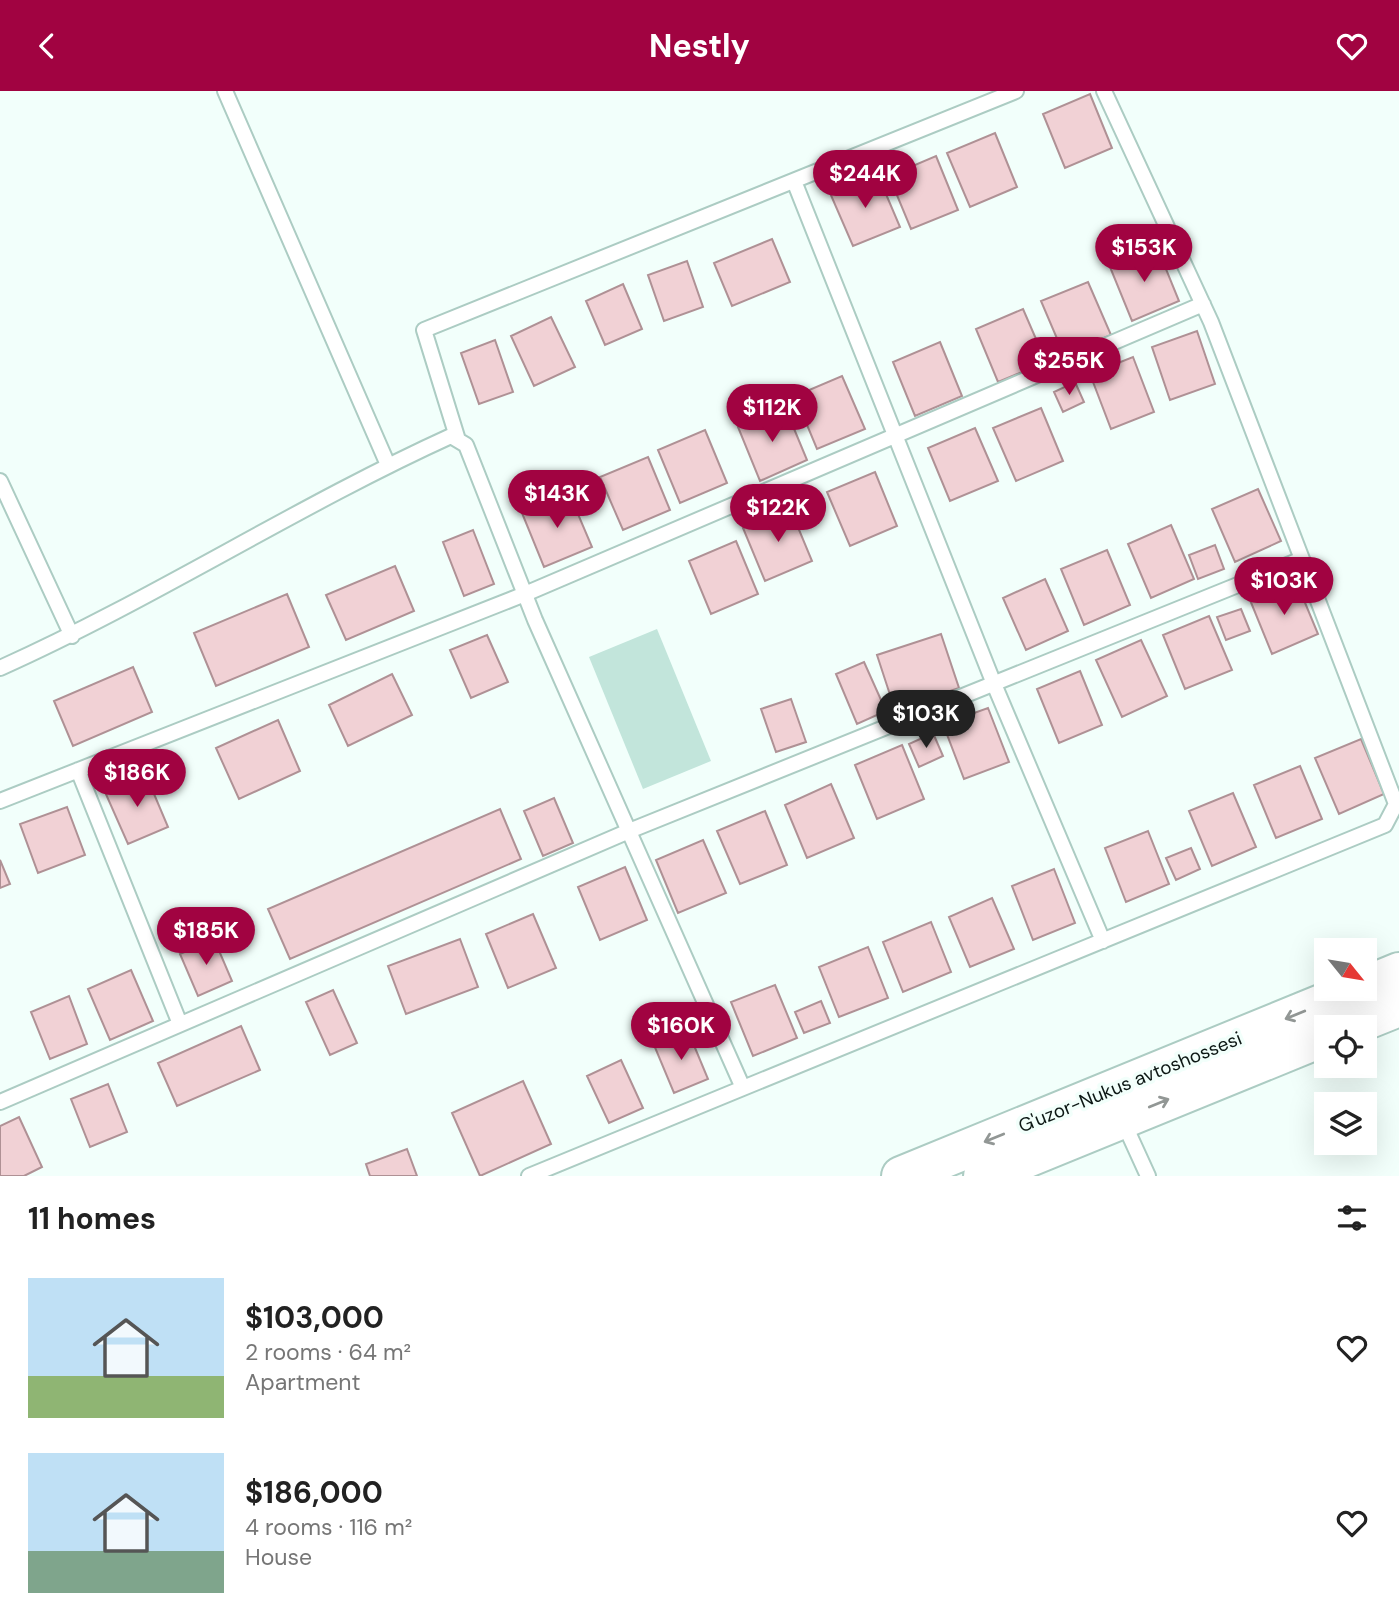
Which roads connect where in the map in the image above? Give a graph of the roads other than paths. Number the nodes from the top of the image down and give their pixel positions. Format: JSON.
{"nodes":[{"id":1,"x":225,"y":91,"type":"edge"},
{"id":2,"x":1016,"y":91,"type":"edge"},
{"id":3,"x":1104,"y":91,"type":"edge"},
{"id":4,"x":794,"y":181,"type":"junction"},
{"id":5,"x":1203,"y":304,"type":"junction"},
{"id":6,"x":897,"y":436,"type":"junction"},
{"id":7,"x":458,"y":440,"type":"junction"},
{"id":8,"x":387,"y":464,"type":"junction"},
{"id":9,"x":0,"y":481,"type":"edge"},
{"id":10,"x":1302,"y":559,"type":"junction"},
{"id":11,"x":525,"y":594,"type":"junction"},
{"id":12,"x":72,"y":636,"type":"junction"},
{"id":13,"x":0,"y":668,"type":"edge"},
{"id":14,"x":994,"y":684,"type":"junction"},
{"id":15,"x":78,"y":770,"type":"junction"},
{"id":16,"x":0,"y":801,"type":"edge"},
{"id":17,"x":629,"y":831,"type":"junction"},
{"id":18,"x":1103,"y":940,"type":"junction"},
{"id":19,"x":1399,"y":972,"type":"edge"},
{"id":20,"x":1377,"y":981,"type":"edge"},
{"id":21,"x":1329,"y":1001,"type":"edge"},
{"id":22,"x":1399,"y":1007,"type":"edge"},
{"id":23,"x":1377,"y":1016,"type":"edge"},
{"id":24,"x":180,"y":1024,"type":"junction"},
{"id":25,"x":1314,"y":1041,"type":"edge"},
{"id":26,"x":743,"y":1088,"type":"junction"},
{"id":27,"x":0,"y":1102,"type":"edge"},
{"id":28,"x":1122,"y":1118,"type":"junction"},
{"id":29,"x":529,"y":1176,"type":"edge"},
{"id":30,"x":901,"y":1176,"type":"edge"},
{"id":31,"x":983,"y":1176,"type":"edge"},
{"id":32,"x":1149,"y":1176,"type":"edge"}],
"edges":[{"from":1,"to":8,"type":"lane"},
{"from":2,"to":4,"type":"lane"},
{"from":3,"to":5,"type":"lane"},
{"from":4,"to":6,"type":"lane"},
{"from":4,"to":7,"type":"lane"},
{"from":5,"to":6,"type":"lane"},
{"from":5,"to":10,"type":"lane"},
{"from":6,"to":11,"type":"lane"},
{"from":6,"to":14,"type":"lane"},
{"from":7,"to":8,"type":"lane"},
{"from":7,"to":11,"type":"lane"},
{"from":8,"to":12,"type":"lane"},
{"from":9,"to":12,"type":"lane"},
{"from":10,"to":14,"type":"lane"},
{"from":10,"to":18,"type":"lane"},
{"from":11,"to":15,"type":"lane"},
{"from":11,"to":17,"type":"lane"},
{"from":12,"to":13,"type":"lane"},
{"from":14,"to":17,"type":"lane"},
{"from":14,"to":18,"type":"lane"},
{"from":15,"to":16,"type":"lane"},
{"from":15,"to":24,"type":"lane"},
{"from":17,"to":24,"type":"lane"},
{"from":17,"to":26,"type":"lane"},
{"from":18,"to":26,"type":"lane"},
{"from":19,"to":20,"type":"highway"},
{"from":21,"to":30,"type":"highway","name":"G'uzor-Nukus avtoshossesi","one_way":true},
{"from":22,"to":23,"type":"highway"},
{"from":24,"to":27,"type":"lane"},
{"from":28,"to":25,"type":"highway","name":"G'uzor-Nukus avtoshossesi","one_way":true},
{"from":26,"to":29,"type":"lane"},
{"from":28,"to":31,"type":"highway","name":"G'uzor-Nukus avtoshossesi"},
{"from":28,"to":32,"type":"lane"}]}
